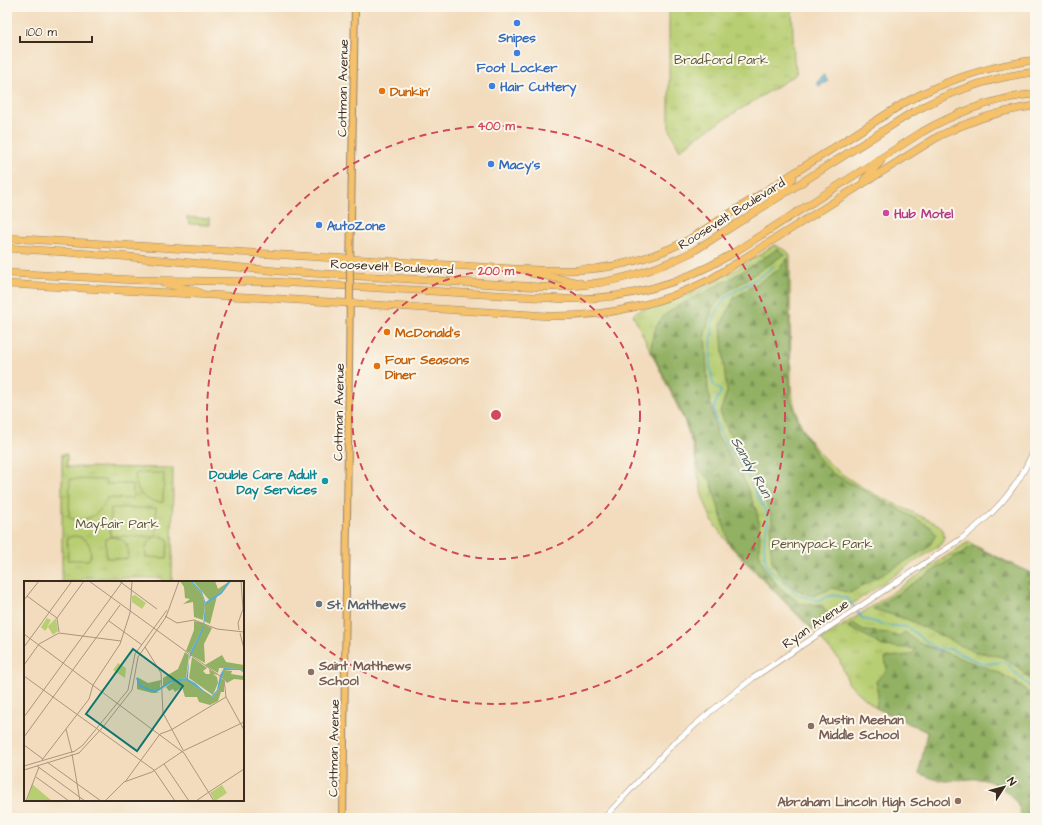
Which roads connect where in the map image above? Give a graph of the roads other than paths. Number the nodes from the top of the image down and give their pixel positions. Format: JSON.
{"nodes":[{"id":1,"x":355,"y":7,"type":"edge"},
{"id":2,"x":1035,"y":60,"type":"edge"},
{"id":3,"x":1035,"y":72,"type":"edge"},
{"id":4,"x":1035,"y":94,"type":"edge"},
{"id":5,"x":1035,"y":106,"type":"edge"},
{"id":6,"x":888,"y":153,"type":"junction"},
{"id":7,"x":803,"y":168,"type":"junction"},
{"id":8,"x":857,"y":187,"type":"junction"},
{"id":9,"x":761,"y":209,"type":"junction"},
{"id":10,"x":7,"y":238,"type":"edge"},
{"id":11,"x":54,"y":241,"type":"junction"},
{"id":12,"x":7,"y":245,"type":"edge"},
{"id":13,"x":7,"y":248,"type":"edge"},
{"id":14,"x":351,"y":259,"type":"junction"},
{"id":15,"x":514,"y":269,"type":"junction"},
{"id":16,"x":7,"y":273,"type":"edge"},
{"id":17,"x":153,"y":280,"type":"junction"},
{"id":18,"x":7,"y":284,"type":"edge"},
{"id":19,"x":594,"y":284,"type":"junction"},
{"id":20,"x":211,"y":295,"type":"junction"},
{"id":21,"x":350,"y":304,"type":"junction"},
{"id":22,"x":1035,"y":448,"type":"edge"},
{"id":23,"x":343,"y":818,"type":"edge"},
{"id":24,"x":604,"y":818,"type":"edge"}],
"edges":[{"from":1,"to":14,"type":"main road","name":"Cottman Avenue"},
{"from":2,"to":7,"type":"highway","name":"Roosevelt Boulevard"},
{"from":3,"to":9,"type":"highway","name":"Roosevelt Boulevard"},
{"from":4,"to":6,"type":"highway","name":"Roosevelt Boulevard"},
{"from":5,"to":8,"type":"highway"},
{"from":6,"to":8,"type":"highway"},
{"from":6,"to":17,"type":"highway","name":"Roosevelt Boulevard"},
{"from":7,"to":9,"type":"highway"},
{"from":7,"to":15,"type":"highway","name":"Roosevelt Boulevard"},
{"from":8,"to":21,"type":"highway"},
{"from":9,"to":19,"type":"highway","name":"Roosevelt Boulevard"},
{"from":10,"to":11,"type":"highway","name":"Roosevelt Boulevard"},
{"from":11,"to":12,"type":"highway"},
{"from":11,"to":14,"type":"highway","name":"Roosevelt Boulevard"},
{"from":13,"to":19,"type":"highway","name":"Roosevelt Boulevard"},
{"from":14,"to":15,"type":"highway","name":"Roosevelt Boulevard"},
{"from":14,"to":21,"type":"main road","name":"Cottman Avenue","bridge":true},
{"from":15,"to":19,"type":"highway"},
{"from":16,"to":17,"type":"highway","name":"Roosevelt Boulevard"},
{"from":17,"to":20,"type":"highway"},
{"from":18,"to":20,"type":"highway"},
{"from":20,"to":21,"type":"highway"},
{"from":21,"to":23,"type":"main road","name":"Cottman Avenue"},
{"from":22,"to":24,"type":"street","name":"Ryan Avenue"}]}
